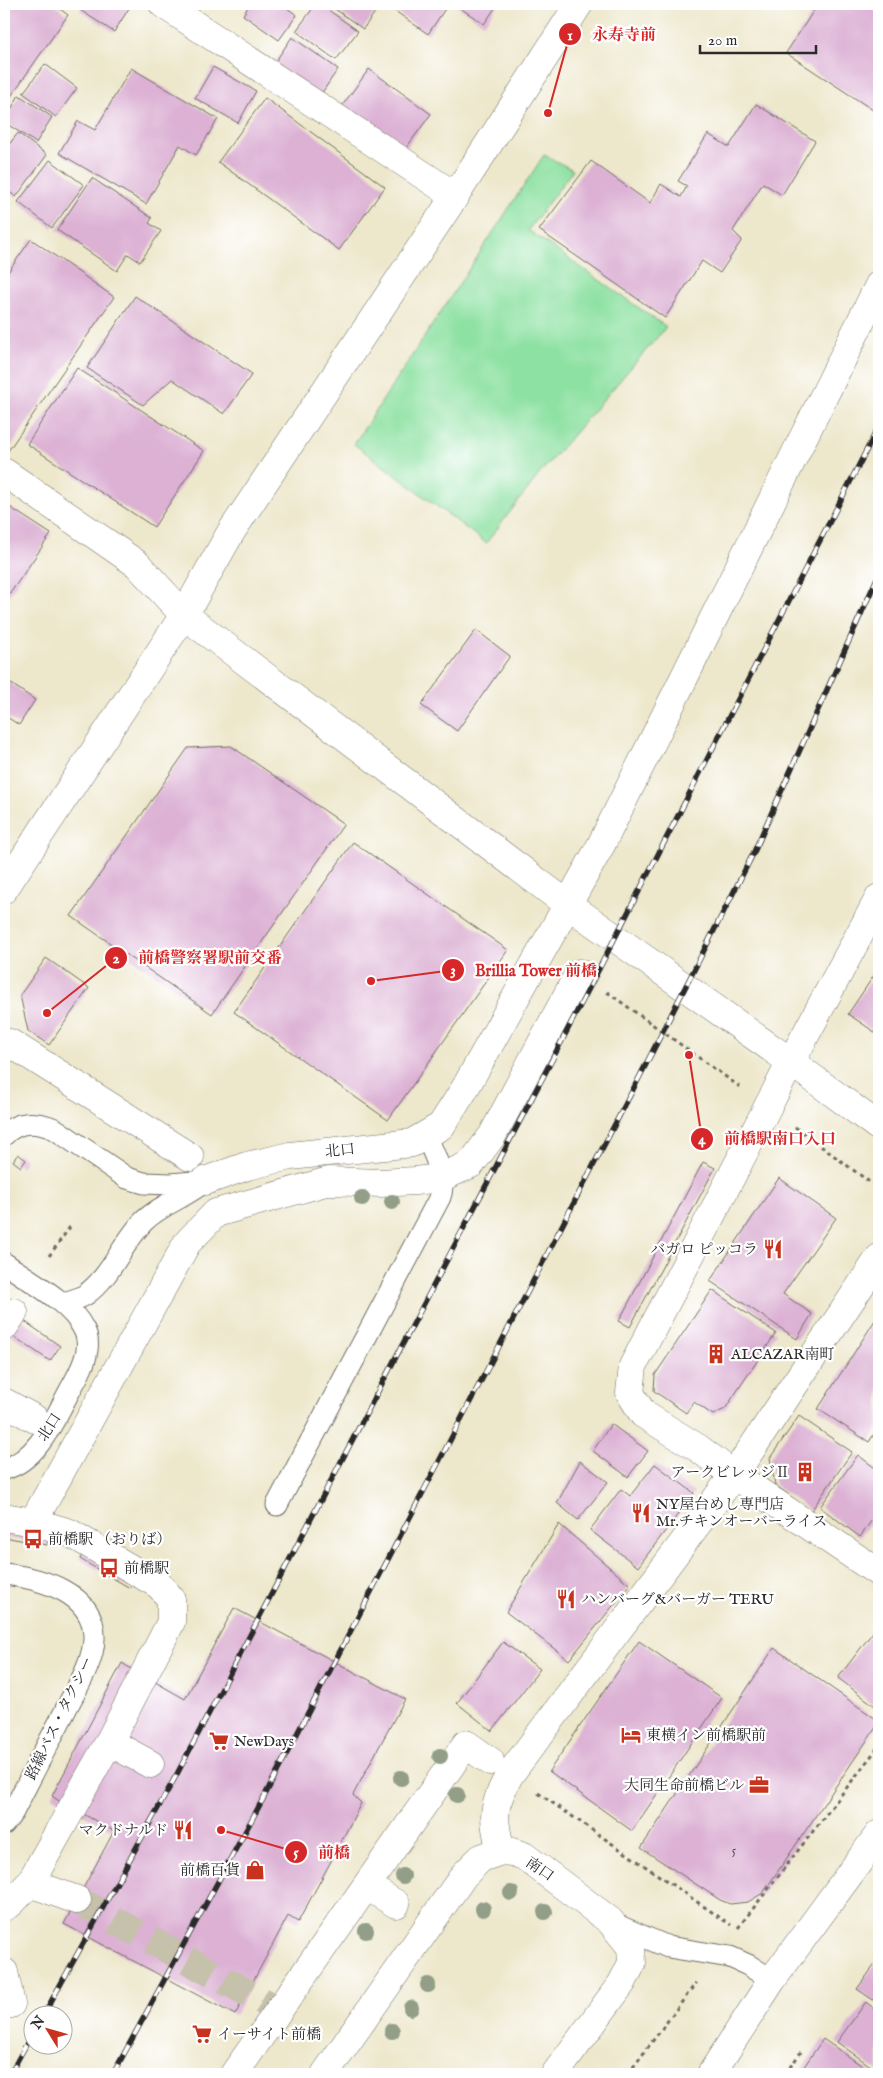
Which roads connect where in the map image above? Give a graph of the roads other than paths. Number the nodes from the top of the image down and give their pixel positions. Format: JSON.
{"nodes":[{"id":1,"x":162,"y":4,"type":"edge"},
{"id":2,"x":579,"y":4,"type":"edge"},
{"id":3,"x":455,"y":196,"type":"junction"},
{"id":4,"x":879,"y":285,"type":"edge"},
{"id":5,"x":4,"y":472,"type":"edge"},
{"id":6,"x":184,"y":615,"type":"junction"},
{"id":7,"x":4,"y":889,"type":"edge"},
{"id":8,"x":879,"y":898,"type":"edge"},
{"id":9,"x":567,"y":904,"type":"junction"},
{"id":10,"x":579,"y":973,"type":"road end"},
{"id":11,"x":6,"y":1042,"type":"edge"},
{"id":12,"x":791,"y":1062,"type":"junction"},
{"id":13,"x":879,"y":1127,"type":"edge"},
{"id":14,"x":4,"y":1135,"type":"edge"},
{"id":15,"x":426,"y":1136,"type":"junction"},
{"id":16,"x":190,"y":1157,"type":"dead end"},
{"id":17,"x":440,"y":1178,"type":"junction"},
{"id":18,"x":211,"y":1198,"type":"junction"},
{"id":19,"x":879,"y":1258,"type":"edge"},
{"id":20,"x":4,"y":1263,"type":"edge"},
{"id":21,"x":63,"y":1303,"type":"junction"},
{"id":22,"x":4,"y":1402,"type":"edge"},
{"id":23,"x":35,"y":1419,"type":"dead end"},
{"id":24,"x":4,"y":1469,"type":"edge"},
{"id":25,"x":734,"y":1476,"type":"junction"},
{"id":26,"x":277,"y":1505,"type":"dead end"},
{"id":27,"x":4,"y":1517,"type":"edge"},
{"id":28,"x":33,"y":1522,"type":"junction"},
{"id":29,"x":879,"y":1573,"type":"edge"},
{"id":30,"x":4,"y":1574,"type":"edge"},
{"id":31,"x":109,"y":1742,"type":"junction"},
{"id":32,"x":150,"y":1764,"type":"dead end"},
{"id":33,"x":500,"y":1767,"type":"junction"},
{"id":34,"x":4,"y":1824,"type":"edge"},
{"id":35,"x":879,"y":1834,"type":"edge"},
{"id":36,"x":501,"y":1851,"type":"junction"},
{"id":37,"x":30,"y":1883,"type":"junction"},
{"id":38,"x":367,"y":1886,"type":"junction"},
{"id":39,"x":77,"y":1900,"type":"tunnel mouth"},
{"id":40,"x":396,"y":1904,"type":"dead end"},
{"id":41,"x":4,"y":1907,"type":"edge"},
{"id":42,"x":610,"y":1921,"type":"junction"},
{"id":43,"x":4,"y":1972,"type":"edge"},
{"id":44,"x":772,"y":1980,"type":"junction"},
{"id":45,"x":11,"y":2004,"type":"dead end"},
{"id":46,"x":716,"y":2073,"type":"edge"},
{"id":47,"x":234,"y":2074,"type":"edge"},
{"id":48,"x":325,"y":2074,"type":"edge"},
{"id":49,"x":555,"y":2074,"type":"edge"}],
"edges":[{"from":1,"to":3,"type":"street"},
{"from":2,"to":3,"type":"street"},
{"from":3,"to":6,"type":"street"},
{"from":4,"to":9,"type":"street","name":"北口"},
{"from":5,"to":6,"type":"street"},
{"from":6,"to":7,"type":"street"},
{"from":6,"to":9,"type":"street"},
{"from":8,"to":12,"type":"street"},
{"from":9,"to":12,"type":"street"},
{"from":9,"to":15,"type":"street","name":"北口"},
{"from":10,"to":17,"type":"street"},
{"from":11,"to":16,"type":"street"},
{"from":12,"to":13,"type":"street"},
{"from":12,"to":25,"type":"street"},
{"from":14,"to":18,"type":"lane","name":"北口"},
{"from":15,"to":17,"type":"lane"},
{"from":15,"to":18,"type":"street","name":"北口"},
{"from":17,"to":18,"type":"street"},
{"from":17,"to":26,"type":"lane"},
{"from":18,"to":21,"type":"lane"},
{"from":18,"to":28,"type":"street"},
{"from":19,"to":25,"type":"street"},
{"from":20,"to":21,"type":"lane","name":"北口"},
{"from":21,"to":24,"type":"lane","name":"北口"},
{"from":22,"to":23,"type":"street"},
{"from":25,"to":29,"type":"street"},
{"from":25,"to":33,"type":"street"},
{"from":27,"to":28,"type":"street"},
{"from":28,"to":31,"type":"street"},
{"from":30,"to":34,"type":"lane","name":"路線バス・タクシー"},
{"from":31,"to":32,"type":"street"},
{"from":31,"to":37,"type":"street"},
{"from":33,"to":36,"type":"street"},
{"from":33,"to":38,"type":"street"},
{"from":35,"to":44,"type":"street"},
{"from":36,"to":42,"type":"street","name":"南口"},
{"from":36,"to":48,"type":"street"},
{"from":37,"to":39,"type":"street"},
{"from":37,"to":41,"type":"street"},
{"from":38,"to":40,"type":"street"},
{"from":38,"to":47,"type":"street"},
{"from":42,"to":44,"type":"lane"},
{"from":42,"to":49,"type":"street","name":"南口"},
{"from":43,"to":45,"type":"street"},
{"from":44,"to":46,"type":"street"}]}
